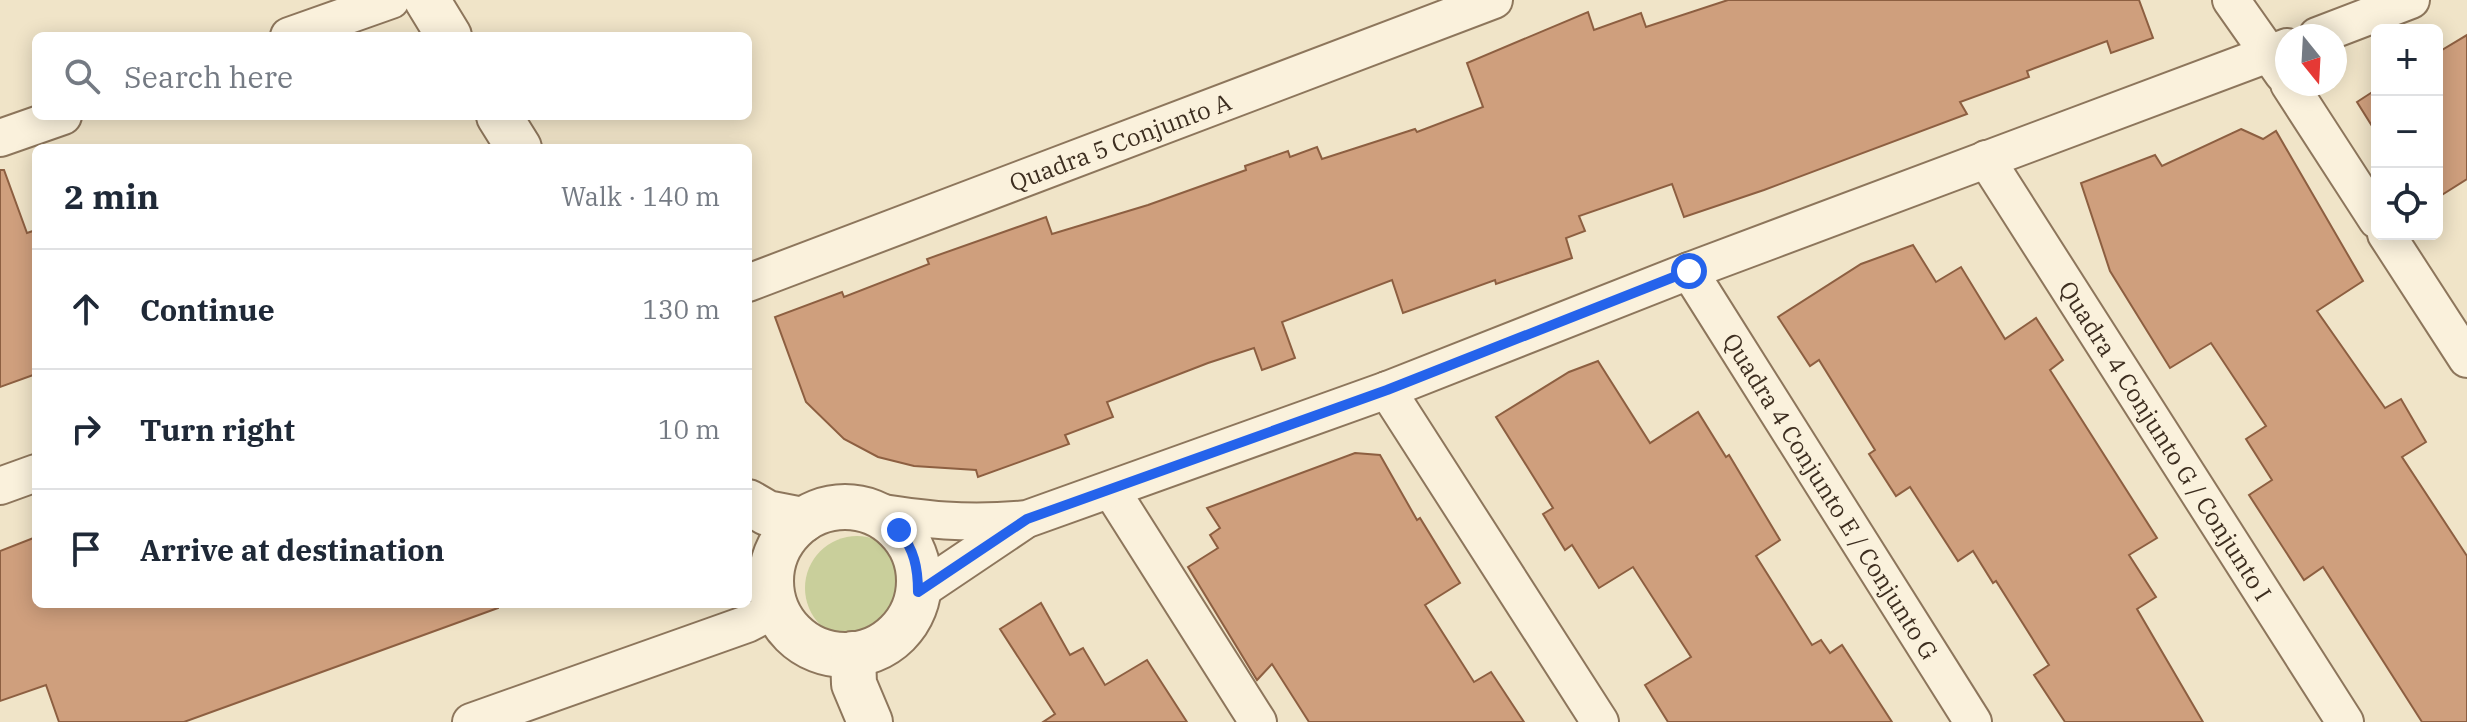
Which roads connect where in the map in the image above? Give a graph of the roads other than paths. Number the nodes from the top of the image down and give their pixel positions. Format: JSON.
{"nodes":[{"id":1,"x":391,"y":0,"type":"edge"},
{"id":2,"x":427,"y":0,"type":"edge"},
{"id":3,"x":1494,"y":0,"type":"edge"},
{"id":4,"x":2231,"y":0,"type":"edge"},
{"id":5,"x":2411,"y":0,"type":"edge"},
{"id":6,"x":2347,"y":25,"type":"edge"},
{"id":7,"x":300,"y":32,"type":"edge"},
{"id":8,"x":447,"y":32,"type":"edge"},
{"id":9,"x":2275,"y":56,"type":"edge"},
{"id":10,"x":2275,"y":69,"type":"edge"},
{"id":11,"x":2301,"y":96,"type":"edge"},
{"id":12,"x":52,"y":120,"type":"edge"},
{"id":13,"x":502,"y":120,"type":"edge"},
{"id":14,"x":0,"y":138,"type":"edge"},
{"id":15,"x":516,"y":144,"type":"edge"},
{"id":16,"x":1986,"y":159,"type":"junction"},
{"id":17,"x":2371,"y":210,"type":"edge"},
{"id":18,"x":2390,"y":240,"type":"edge"},
{"id":19,"x":1689,"y":271,"type":"junction"},
{"id":20,"x":752,"y":281,"type":"edge"},
{"id":21,"x":2467,"y":359,"type":"edge"},
{"id":22,"x":1387,"y":390,"type":"junction"},
{"id":23,"x":32,"y":474,"type":"edge"},
{"id":24,"x":0,"y":486,"type":"edge"},
{"id":25,"x":1111,"y":490,"type":"junction"},
{"id":26,"x":752,"y":504,"type":"edge"},
{"id":27,"x":865,"y":510,"type":"junction"},
{"id":28,"x":1027,"y":519,"type":"junction"},
{"id":29,"x":803,"y":520,"type":"junction"},
{"id":30,"x":765,"y":581,"type":"edge"},
{"id":31,"x":918,"y":592,"type":"junction"},
{"id":32,"x":853,"y":654,"type":"junction"},
{"id":33,"x":471,"y":722,"type":"edge"},
{"id":34,"x":870,"y":722,"type":"edge"},
{"id":35,"x":1258,"y":722,"type":"edge"},
{"id":36,"x":1600,"y":722,"type":"edge"},
{"id":37,"x":1973,"y":722,"type":"edge"},
{"id":38,"x":2345,"y":722,"type":"edge"}],
"edges":[{"from":1,"to":7,"type":"street"},
{"from":2,"to":8,"type":"street"},
{"from":3,"to":20,"type":"street","name":"Quadra 5 Conjunto A"},
{"from":4,"to":9,"type":"street"},
{"from":5,"to":6,"type":"street"},
{"from":10,"to":16,"type":"street"},
{"from":11,"to":17,"type":"street"},
{"from":12,"to":14,"type":"street"},
{"from":13,"to":15,"type":"street"},
{"from":16,"to":19,"type":"street"},
{"from":16,"to":38,"type":"street","name":"Quadra 4 Conjunto G / Conjunto I"},
{"from":18,"to":21,"type":"street"},
{"from":19,"to":22,"type":"street"},
{"from":19,"to":37,"type":"street","name":"Quadra 4 Conjunto E / Conjunto G"},
{"from":22,"to":25,"type":"street"},
{"from":22,"to":36,"type":"street"},
{"from":23,"to":24,"type":"street"},
{"from":25,"to":28,"type":"street"},
{"from":25,"to":35,"type":"street"},
{"from":26,"to":29,"type":"street"},
{"from":27,"to":28,"type":"street"},
{"from":27,"to":29,"type":"street"},
{"from":27,"to":31,"type":"street"},
{"from":28,"to":31,"type":"street"},
{"from":29,"to":30,"type":"street"},
{"from":30,"to":32,"type":"street"},
{"from":30,"to":33,"type":"street"},
{"from":31,"to":32,"type":"street"},
{"from":32,"to":34,"type":"street"}]}
